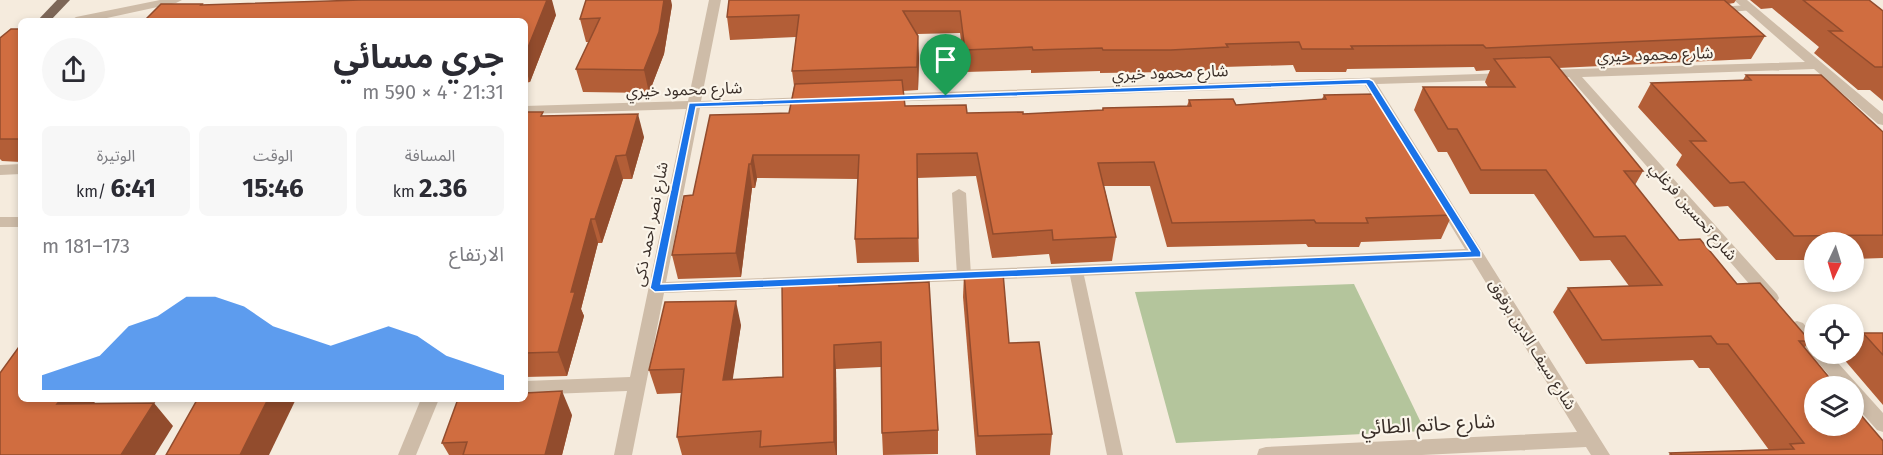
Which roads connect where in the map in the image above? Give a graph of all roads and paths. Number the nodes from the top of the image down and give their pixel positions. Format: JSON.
{"nodes":[{"id":1,"x":64,"y":0,"type":"edge"},
{"id":2,"x":176,"y":0,"type":"edge"},
{"id":3,"x":715,"y":0,"type":"edge"},
{"id":4,"x":132,"y":4,"type":"edge"},
{"id":5,"x":1745,"y":4,"type":"edge"},
{"id":6,"x":1706,"y":10,"type":"edge"},
{"id":7,"x":46,"y":18,"type":"edge"},
{"id":8,"x":86,"y":18,"type":"edge"},
{"id":9,"x":1816,"y":65,"type":"junction"},
{"id":10,"x":1572,"y":73,"type":"junction"},
{"id":11,"x":1369,"y":81,"type":"junction"},
{"id":12,"x":870,"y":99,"type":"edge"},
{"id":13,"x":822,"y":100,"type":"edge"},
{"id":14,"x":692,"y":105,"type":"junction"},
{"id":15,"x":528,"y":110,"type":"edge"},
{"id":16,"x":1883,"y":121,"type":"edge"},
{"id":17,"x":18,"y":169,"type":"edge"},
{"id":18,"x":0,"y":170,"type":"edge"},
{"id":19,"x":958,"y":193,"type":"dead end"},
{"id":20,"x":0,"y":222,"type":"edge"},
{"id":21,"x":18,"y":222,"type":"edge"},
{"id":22,"x":1477,"y":254,"type":"junction"},
{"id":23,"x":1076,"y":271,"type":"junction"},
{"id":24,"x":964,"y":276,"type":"junction"},
{"id":25,"x":655,"y":288,"type":"junction"},
{"id":26,"x":1804,"y":336,"type":"edge"},
{"id":27,"x":1829,"y":364,"type":"edge"},
{"id":28,"x":1839,"y":376,"type":"edge"},
{"id":29,"x":637,"y":384,"type":"junction"},
{"id":30,"x":528,"y":388,"type":"edge"},
{"id":31,"x":429,"y":402,"type":"edge"},
{"id":32,"x":1864,"y":403,"type":"edge"},
{"id":33,"x":1883,"y":425,"type":"edge"},
{"id":34,"x":1591,"y":439,"type":"junction"},
{"id":35,"x":407,"y":455,"type":"edge"},
{"id":36,"x":623,"y":455,"type":"edge"},
{"id":37,"x":1115,"y":455,"type":"edge"},
{"id":38,"x":1266,"y":455,"type":"edge"},
{"id":39,"x":1601,"y":455,"type":"edge"}],
"edges":[{"from":1,"to":7,"type":"main road"},
{"from":2,"to":4,"type":"street"},
{"from":3,"to":14,"type":"street","name":"شارع نصر احمد ذكى"},
{"from":4,"to":8,"type":"street"},
{"from":5,"to":6,"type":"lane"},
{"from":5,"to":9,"type":"street"},
{"from":9,"to":10,"type":"street","name":"شارع محمود خيري"},
{"from":9,"to":16,"type":"street"},
{"from":10,"to":11,"type":"street","name":"شارع محمود خيري"},
{"from":10,"to":26,"type":"street","name":"شارع تحسين فرغلي"},
{"from":11,"to":12,"type":"street","name":"شارع محمود خيري"},
{"from":11,"to":22,"type":"street","name":"شارع سيف الدين برقوق"},
{"from":13,"to":14,"type":"street","name":"شارع محمود خيري"},
{"from":14,"to":15,"type":"street","name":"شارع محمود خيري"},
{"from":14,"to":25,"type":"street","name":"شارع نصر احمد ذكى"},
{"from":17,"to":18,"type":"street"},
{"from":19,"to":24,"type":"lane"},
{"from":20,"to":21,"type":"street"},
{"from":22,"to":23,"type":"street"},
{"from":22,"to":34,"type":"street","name":"شارع سيف الدين برقوق"},
{"from":23,"to":24,"type":"street"},
{"from":23,"to":37,"type":"lane"},
{"from":24,"to":25,"type":"street"},
{"from":25,"to":29,"type":"street","name":"شارع نصر احمد ذكى"},
{"from":27,"to":28,"type":"street"},
{"from":29,"to":30,"type":"street"},
{"from":29,"to":36,"type":"street","name":"شارع نصر احمد ذكى"},
{"from":31,"to":35,"type":"street"},
{"from":32,"to":33,"type":"street"},
{"from":34,"to":38,"type":"street","name":"شارع حاتم الطائي"},
{"from":34,"to":39,"type":"street","name":"شارع سيف الدين برقوق"}]}
